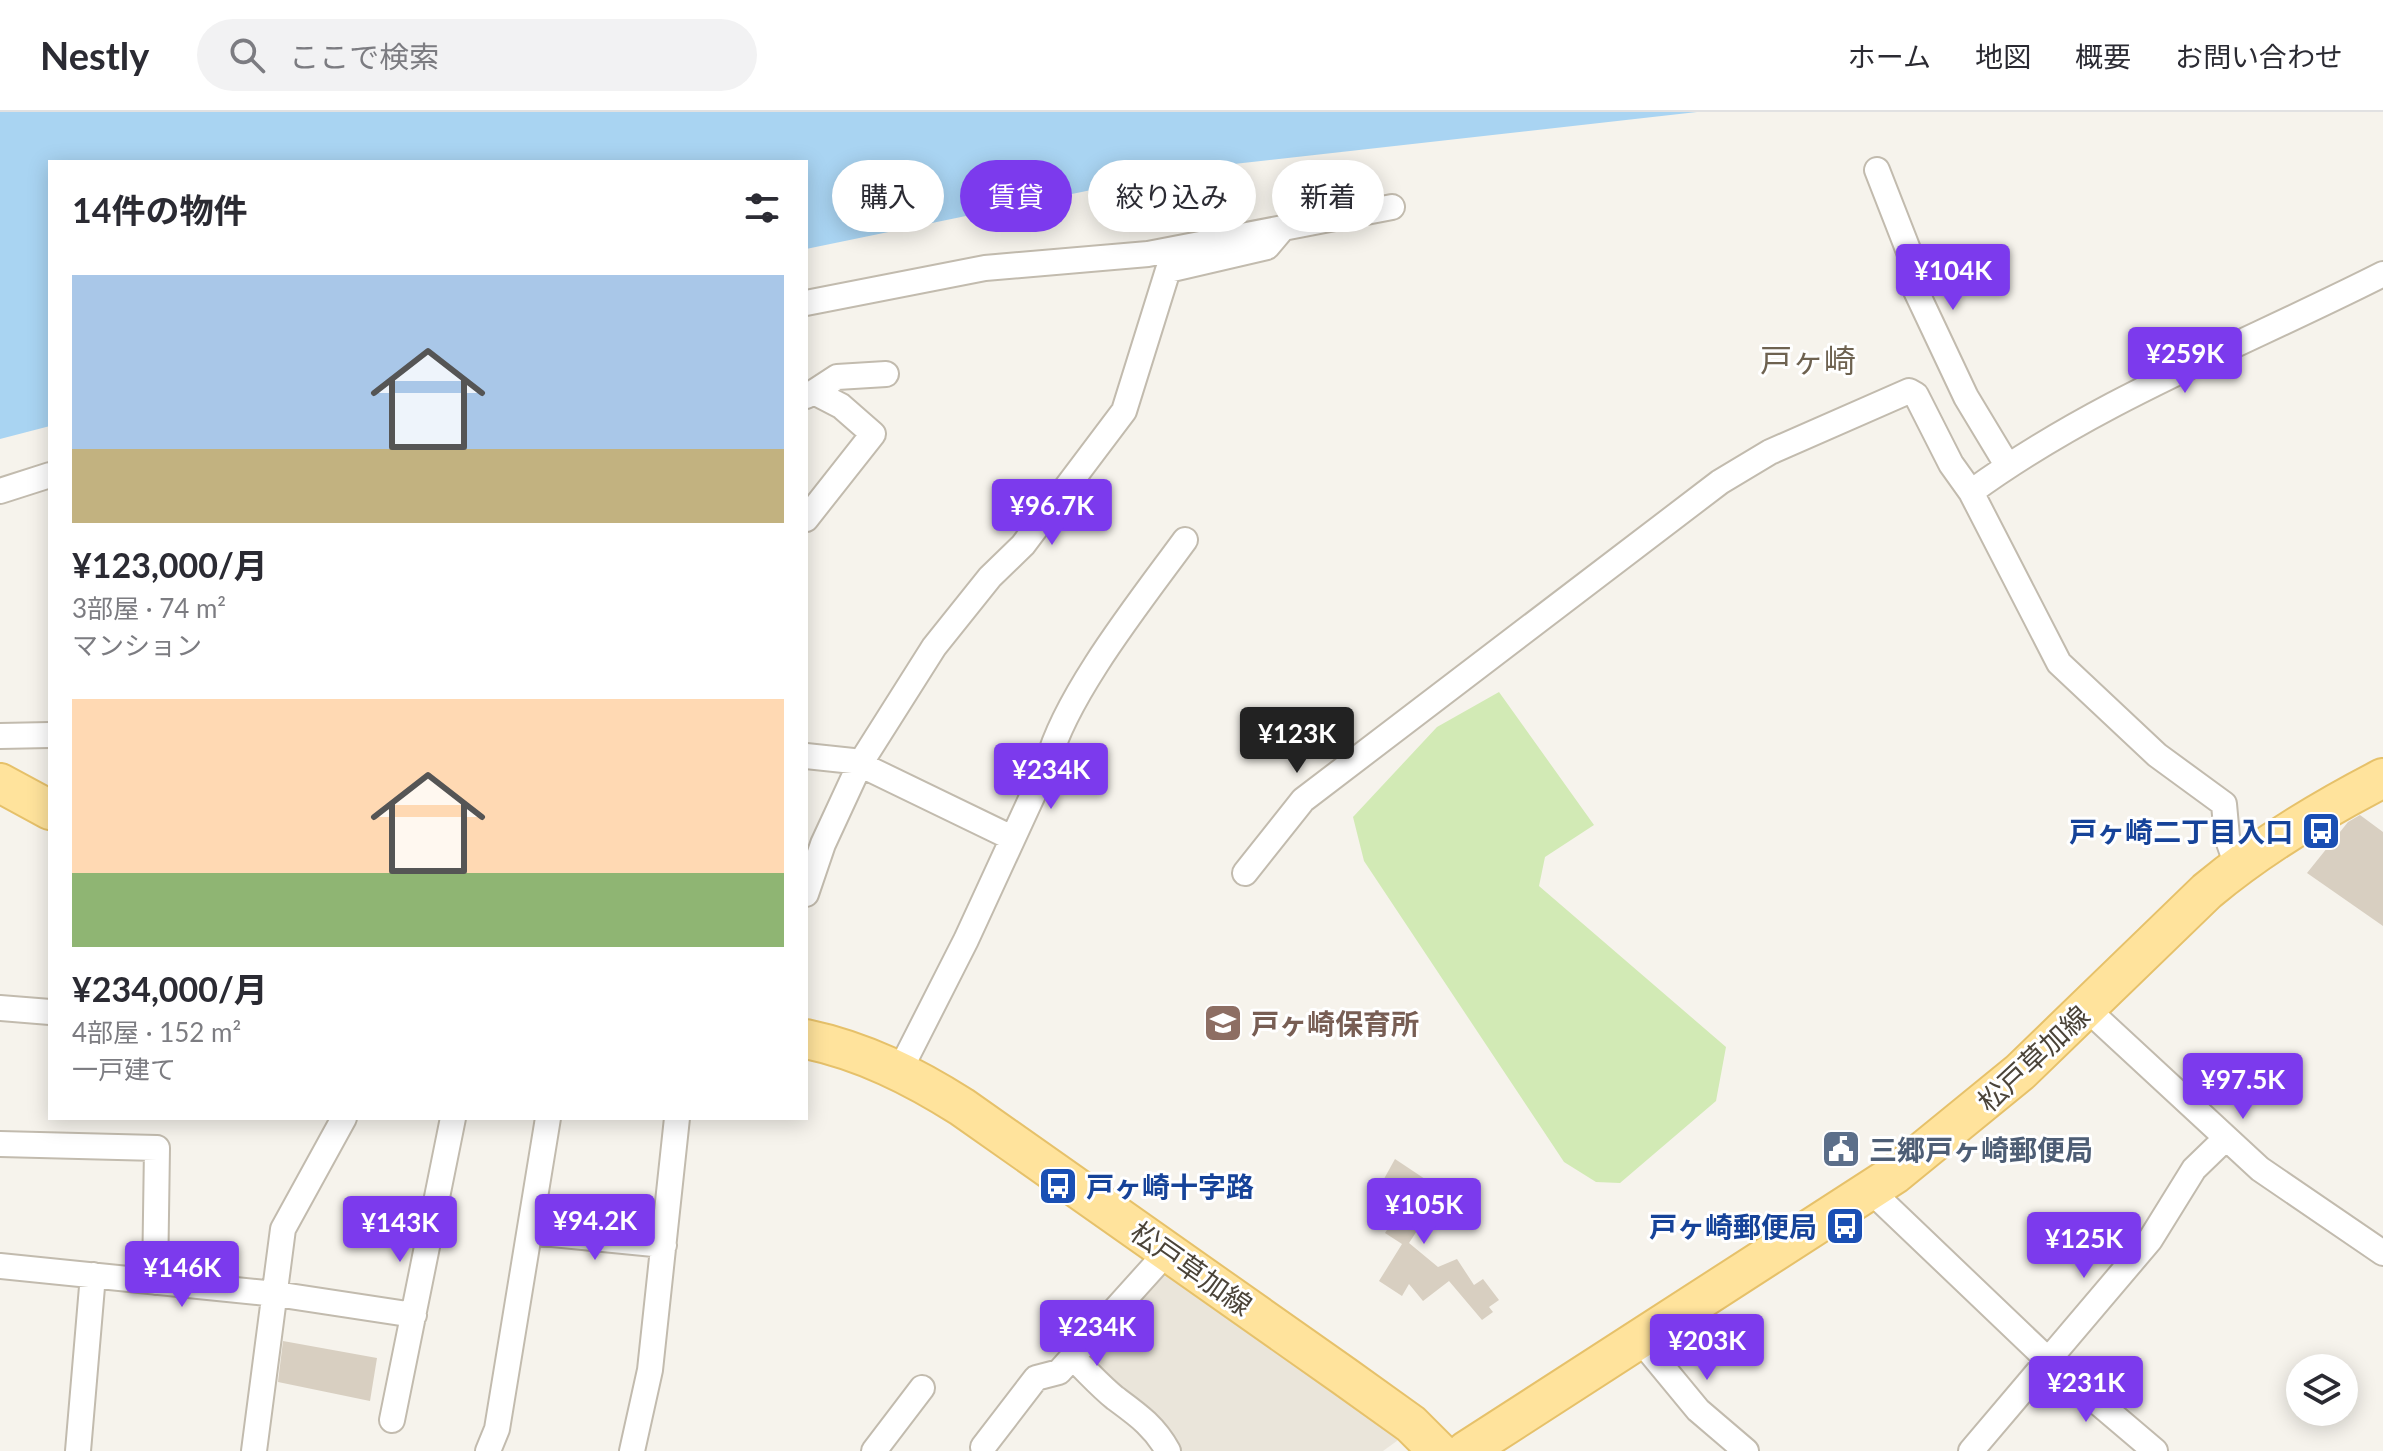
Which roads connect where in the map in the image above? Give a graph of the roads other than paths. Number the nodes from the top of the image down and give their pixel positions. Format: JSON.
{"nodes":[{"id":1,"x":1877,"y":170,"type":"dead end"},
{"id":2,"x":1392,"y":207,"type":"dead end"},
{"id":3,"x":1384,"y":209,"type":"edge"},
{"id":4,"x":1272,"y":230,"type":"edge"},
{"id":5,"x":1280,"y":232,"type":"edge"},
{"id":6,"x":2383,"y":274,"type":"edge"},
{"id":7,"x":808,"y":303,"type":"edge"},
{"id":8,"x":886,"y":374,"type":"dead end"},
{"id":9,"x":810,"y":394,"type":"edge"},
{"id":10,"x":2007,"y":465,"type":"junction"},
{"id":11,"x":48,"y":476,"type":"edge"},
{"id":12,"x":0,"y":491,"type":"edge"},
{"id":13,"x":1971,"y":492,"type":"junction"},
{"id":14,"x":808,"y":516,"type":"edge"},
{"id":15,"x":1185,"y":540,"type":"dead end"},
{"id":16,"x":48,"y":735,"type":"edge"},
{"id":17,"x":0,"y":736,"type":"edge"},
{"id":18,"x":808,"y":756,"type":"edge"},
{"id":19,"x":860,"y":764,"type":"junction"},
{"id":20,"x":2383,"y":778,"type":"edge"},
{"id":21,"x":0,"y":783,"type":"edge"},
{"id":22,"x":48,"y":809,"type":"edge"},
{"id":23,"x":1012,"y":838,"type":"junction"},
{"id":24,"x":814,"y":843,"type":"edge"},
{"id":25,"x":2237,"y":866,"type":"junction"},
{"id":26,"x":1245,"y":873,"type":"dead end"},
{"id":27,"x":808,"y":881,"type":"edge"},
{"id":28,"x":0,"y":1008,"type":"edge"},
{"id":29,"x":2087,"y":1009,"type":"junction"},
{"id":30,"x":48,"y":1012,"type":"edge"},
{"id":31,"x":808,"y":1040,"type":"edge"},
{"id":32,"x":900,"y":1070,"type":"junction"},
{"id":33,"x":343,"y":1120,"type":"edge"},
{"id":34,"x":453,"y":1120,"type":"edge"},
{"id":35,"x":548,"y":1120,"type":"edge"},
{"id":36,"x":677,"y":1120,"type":"edge"},
{"id":37,"x":2226,"y":1138,"type":"junction"},
{"id":38,"x":0,"y":1144,"type":"edge"},
{"id":39,"x":1871,"y":1191,"type":"junction"},
{"id":40,"x":532,"y":1232,"type":"junction"},
{"id":41,"x":664,"y":1245,"type":"junction"},
{"id":42,"x":1168,"y":1251,"type":"junction"},
{"id":43,"x":2383,"y":1253,"type":"edge"},
{"id":44,"x":0,"y":1266,"type":"edge"},
{"id":45,"x":93,"y":1275,"type":"junction"},
{"id":46,"x":155,"y":1282,"type":"junction"},
{"id":47,"x":276,"y":1294,"type":"junction"},
{"id":48,"x":414,"y":1315,"type":"junction"},
{"id":49,"x":1641,"y":1341,"type":"junction"},
{"id":50,"x":1073,"y":1358,"type":"junction"},
{"id":51,"x":2048,"y":1360,"type":"junction"},
{"id":52,"x":922,"y":1388,"type":"dead end"},
{"id":53,"x":392,"y":1420,"type":"dead end"},
{"id":54,"x":983,"y":1447,"type":"dead end"},
{"id":55,"x":1735,"y":1448,"type":"edge"},
{"id":56,"x":78,"y":1451,"type":"edge"},
{"id":57,"x":254,"y":1451,"type":"edge"},
{"id":58,"x":488,"y":1451,"type":"edge"},
{"id":59,"x":632,"y":1451,"type":"edge"},
{"id":60,"x":874,"y":1451,"type":"edge"},
{"id":61,"x":1168,"y":1451,"type":"edge"},
{"id":62,"x":1438,"y":1451,"type":"edge"},
{"id":63,"x":1466,"y":1451,"type":"edge"},
{"id":64,"x":1971,"y":1451,"type":"edge"},
{"id":65,"x":2155,"y":1451,"type":"edge"}],
"edges":[{"from":1,"to":10,"type":"street"},
{"from":2,"to":3,"type":"street"},
{"from":4,"to":7,"type":"street"},
{"from":5,"to":19,"type":"street"},
{"from":6,"to":10,"type":"street"},
{"from":8,"to":9,"type":"street"},
{"from":9,"to":14,"type":"street"},
{"from":10,"to":13,"type":"street"},
{"from":11,"to":12,"type":"street"},
{"from":13,"to":25,"type":"street"},
{"from":13,"to":26,"type":"street"},
{"from":15,"to":23,"type":"street"},
{"from":16,"to":17,"type":"street"},
{"from":18,"to":19,"type":"street"},
{"from":19,"to":23,"type":"street"},
{"from":19,"to":24,"type":"street"},
{"from":20,"to":25,"type":"main road","name":"松戸草加線"},
{"from":21,"to":22,"type":"main road"},
{"from":23,"to":32,"type":"street"},
{"from":24,"to":27,"type":"street"},
{"from":25,"to":29,"type":"main road","name":"松戸草加線"},
{"from":28,"to":30,"type":"street"},
{"from":29,"to":37,"type":"street"},
{"from":29,"to":39,"type":"main road","name":"松戸草加線"},
{"from":31,"to":32,"type":"main road","name":"松戸草加線"},
{"from":32,"to":42,"type":"main road","name":"松戸草加線"},
{"from":33,"to":47,"type":"street"},
{"from":34,"to":48,"type":"street"},
{"from":35,"to":40,"type":"street"},
{"from":36,"to":41,"type":"street"},
{"from":37,"to":43,"type":"street"},
{"from":37,"to":51,"type":"street"},
{"from":38,"to":46,"type":"street"},
{"from":39,"to":49,"type":"main road","name":"松戸草加線"},
{"from":39,"to":51,"type":"street"},
{"from":40,"to":41,"type":"street"},
{"from":40,"to":58,"type":"street"},
{"from":41,"to":59,"type":"street"},
{"from":42,"to":50,"type":"street"},
{"from":42,"to":62,"type":"main road","name":"松戸草加線"},
{"from":44,"to":45,"type":"street"},
{"from":45,"to":46,"type":"street"},
{"from":45,"to":56,"type":"street"},
{"from":46,"to":47,"type":"street"},
{"from":47,"to":48,"type":"street"},
{"from":47,"to":57,"type":"street"},
{"from":48,"to":53,"type":"street"},
{"from":49,"to":55,"type":"street"},
{"from":49,"to":63,"type":"main road","name":"松戸草加線"},
{"from":50,"to":54,"type":"street"},
{"from":50,"to":61,"type":"street"},
{"from":51,"to":64,"type":"street"},
{"from":51,"to":65,"type":"street"},
{"from":52,"to":60,"type":"street"}]}
